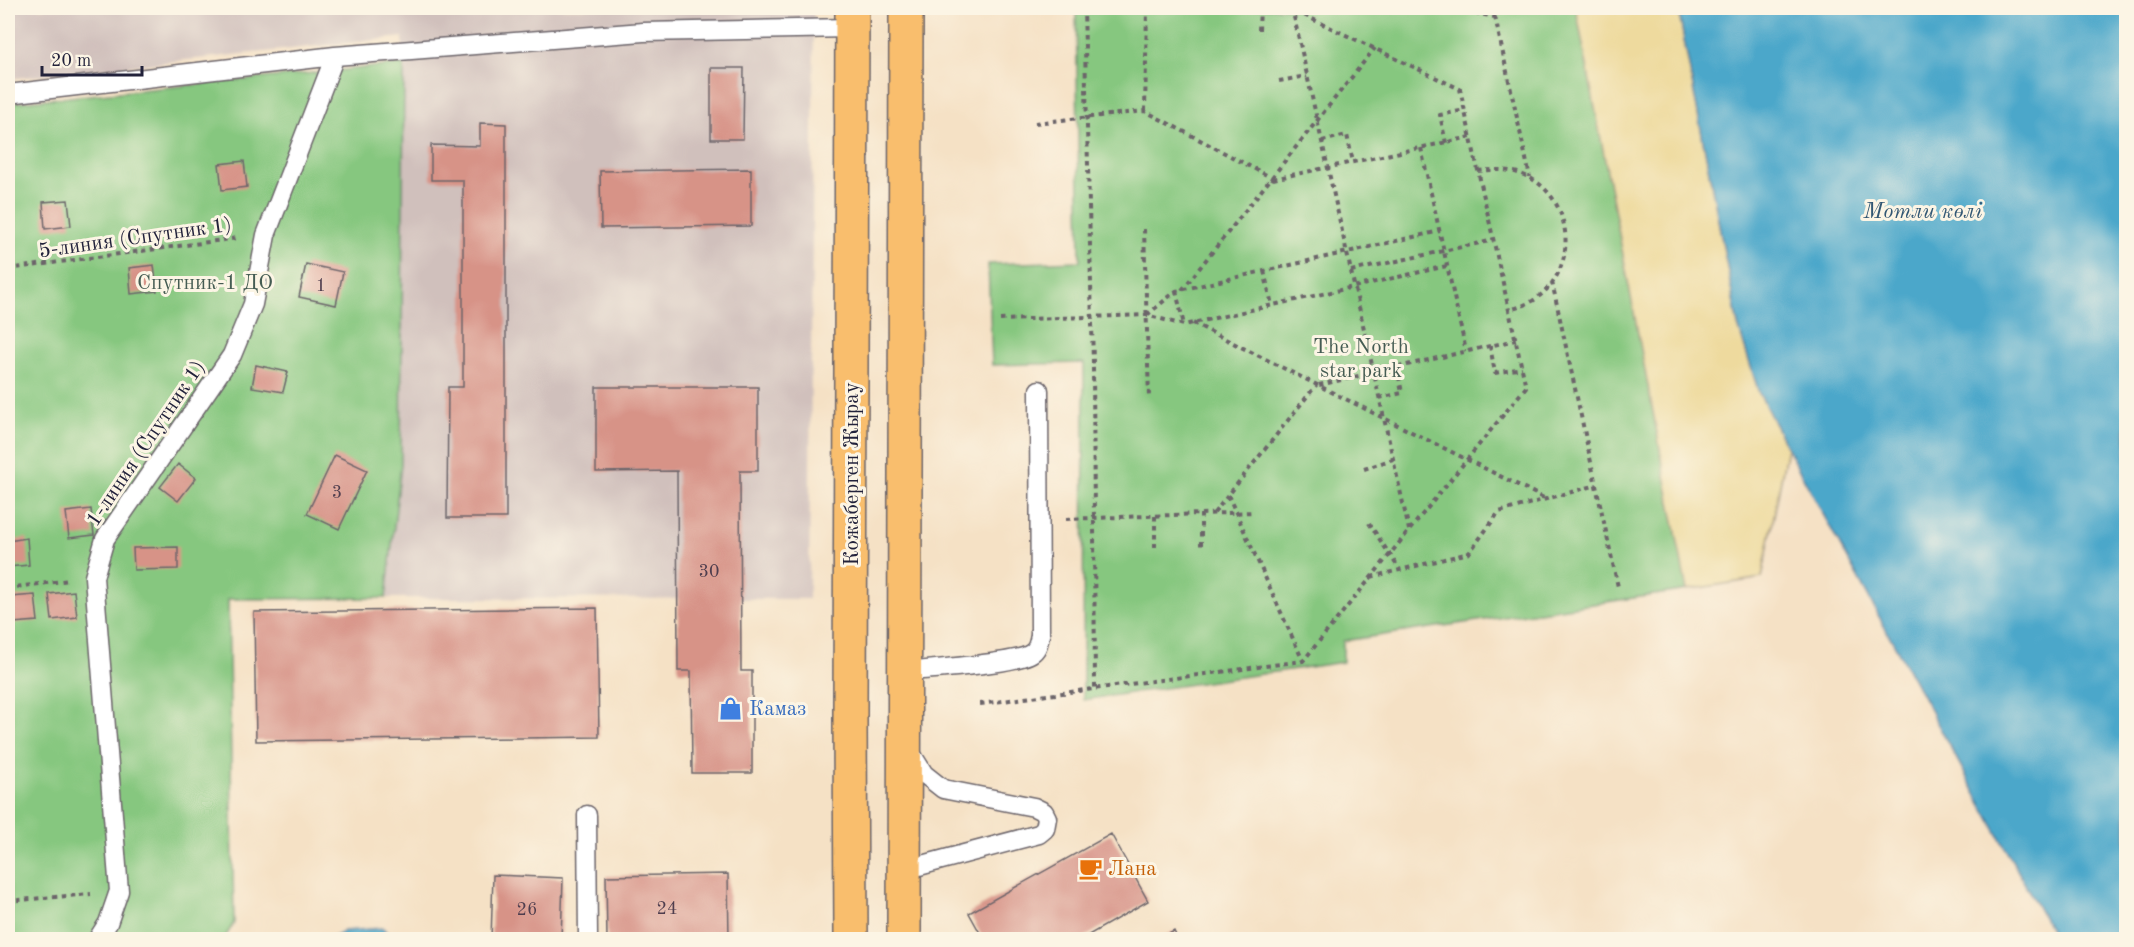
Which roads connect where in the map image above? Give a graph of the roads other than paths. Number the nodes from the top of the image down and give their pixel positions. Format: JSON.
{"nodes":[{"id":1,"x":906,"y":8,"type":"edge"},
{"id":2,"x":852,"y":18,"type":"edge"},
{"id":3,"x":335,"y":56,"type":"junction"},
{"id":4,"x":8,"y":94,"type":"edge"},
{"id":5,"x":1040,"y":390,"type":"dead end"},
{"id":6,"x":905,"y":672,"type":"junction"},
{"id":7,"x":904,"y":738,"type":"junction"},
{"id":8,"x":850,"y":772,"type":"junction"},
{"id":9,"x":587,"y":815,"type":"dead end"},
{"id":10,"x":904,"y":870,"type":"junction"},
{"id":11,"x":97,"y":939,"type":"edge"},
{"id":12,"x":588,"y":939,"type":"edge"},
{"id":13,"x":834,"y":939,"type":"edge"},
{"id":14,"x":851,"y":939,"type":"edge"},
{"id":15,"x":904,"y":939,"type":"edge"}],
"edges":[{"from":1,"to":6,"type":"highway"},
{"from":2,"to":3,"type":"lane"},
{"from":2,"to":8,"type":"highway","name":"Кожаберген Жырау"},
{"from":3,"to":4,"type":"lane"},
{"from":3,"to":11,"type":"lane","name":"1-линия (Спутник 1)"},
{"from":5,"to":6,"type":"lane"},
{"from":6,"to":7,"type":"highway"},
{"from":7,"to":10,"type":"highway"},
{"from":7,"to":10,"type":"lane"},
{"from":8,"to":13,"type":"lane"},
{"from":8,"to":14,"type":"highway","name":"Кожаберген Жырау"},
{"from":9,"to":12,"type":"lane"},
{"from":10,"to":15,"type":"highway"}]}
